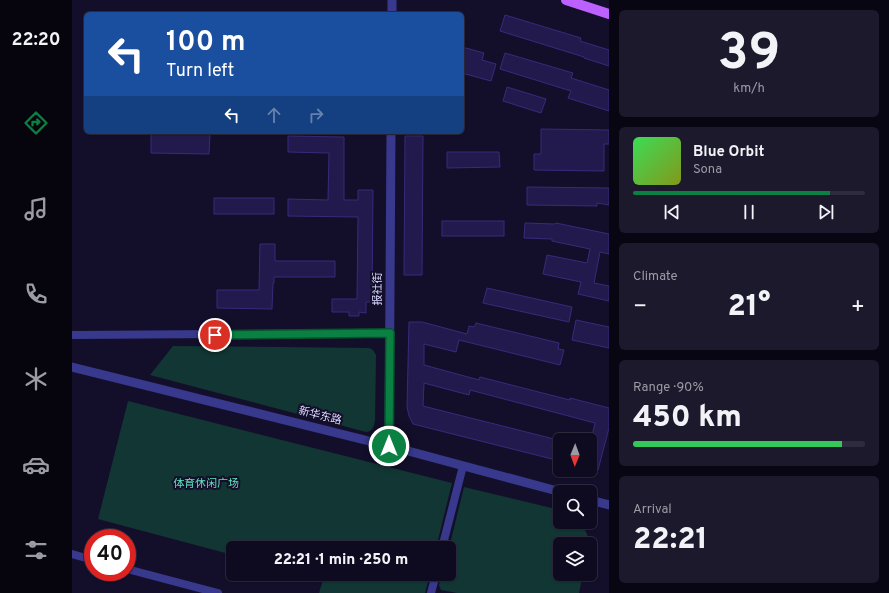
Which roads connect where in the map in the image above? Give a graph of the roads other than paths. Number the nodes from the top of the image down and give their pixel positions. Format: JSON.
{"nodes":[{"id":1,"x":392,"y":0,"type":"edge"},
{"id":2,"x":566,"y":0,"type":"edge"},
{"id":3,"x":392,"y":12,"type":"edge"},
{"id":4,"x":609,"y":14,"type":"edge"},
{"id":5,"x":391,"y":134,"type":"edge"},
{"id":6,"x":390,"y":333,"type":"junction"},
{"id":7,"x":72,"y":336,"type":"edge"},
{"id":8,"x":72,"y":367,"type":"edge"},
{"id":9,"x":389,"y":446,"type":"junction"},
{"id":10,"x":463,"y":466,"type":"junction"},
{"id":11,"x":553,"y":490,"type":"edge"},
{"id":12,"x":597,"y":502,"type":"edge"},
{"id":13,"x":609,"y":505,"type":"edge"},
{"id":14,"x":444,"y":541,"type":"edge"},
{"id":15,"x":72,"y":554,"type":"edge"},
{"id":16,"x":84,"y":557,"type":"edge"},
{"id":17,"x":136,"y":571,"type":"edge"},
{"id":18,"x":434,"y":581,"type":"edge"},
{"id":19,"x":218,"y":593,"type":"edge"},
{"id":20,"x":431,"y":593,"type":"edge"}],
"edges":[{"from":1,"to":3,"type":"street"},
{"from":2,"to":4,"type":"main road"},
{"from":5,"to":6,"type":"street","name":"报社街"},
{"from":6,"to":7,"type":"street"},
{"from":6,"to":9,"type":"street","name":"报社街"},
{"from":8,"to":9,"type":"street","name":"新华东路"},
{"from":9,"to":10,"type":"street","name":"新华东路"},
{"from":10,"to":11,"type":"street","name":"新华东路"},
{"from":10,"to":14,"type":"street"},
{"from":12,"to":13,"type":"street"},
{"from":15,"to":16,"type":"street"},
{"from":17,"to":19,"type":"street"},
{"from":18,"to":20,"type":"street"}]}
